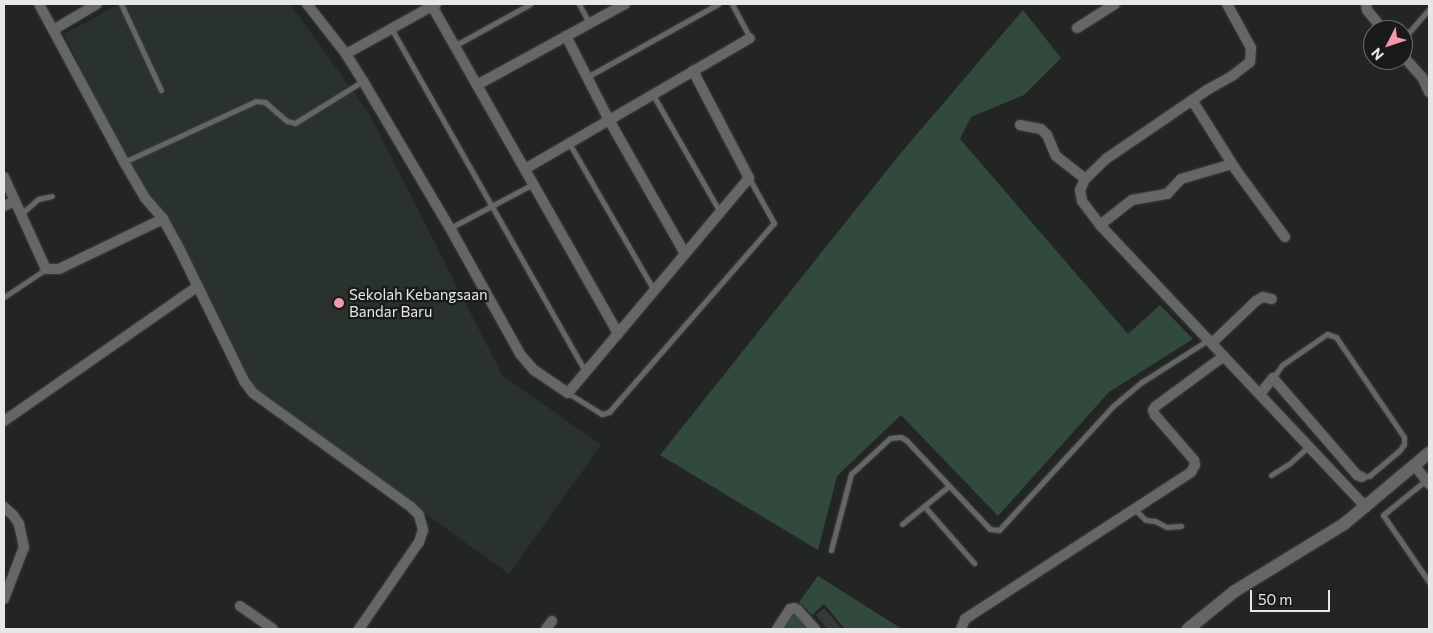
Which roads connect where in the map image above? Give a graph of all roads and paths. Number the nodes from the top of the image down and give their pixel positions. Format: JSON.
{"nodes":[{"id":1,"x":39,"y":4,"type":"edge"},
{"id":2,"x":97,"y":4,"type":"edge"},
{"id":3,"x":121,"y":4,"type":"edge"},
{"id":4,"x":307,"y":4,"type":"edge"},
{"id":5,"x":530,"y":4,"type":"edge"},
{"id":6,"x":579,"y":4,"type":"edge"},
{"id":7,"x":625,"y":4,"type":"edge"},
{"id":8,"x":718,"y":4,"type":"edge"},
{"id":9,"x":732,"y":4,"type":"edge"},
{"id":10,"x":1115,"y":4,"type":"edge"},
{"id":11,"x":1227,"y":4,"type":"edge"},
{"id":12,"x":1366,"y":4,"type":"edge"},
{"id":13,"x":434,"y":5,"type":"edge"},
{"id":14,"x":1429,"y":9,"type":"edge"},
{"id":15,"x":1375,"y":20,"type":"edge"},
{"id":16,"x":590,"y":23,"type":"junction"},
{"id":17,"x":1413,"y":27,"type":"edge"},
{"id":18,"x":392,"y":28,"type":"junction"},
{"id":19,"x":1077,"y":28,"type":"dead end"},
{"id":20,"x":53,"y":30,"type":"junction"},
{"id":21,"x":566,"y":36,"type":"junction"},
{"id":22,"x":750,"y":38,"type":"joint"},
{"id":23,"x":454,"y":46,"type":"junction"},
{"id":24,"x":346,"y":54,"type":"junction"},
{"id":25,"x":1413,"y":66,"type":"edge"},
{"id":26,"x":694,"y":71,"type":"junction"},
{"id":27,"x":587,"y":77,"type":"junction"},
{"id":28,"x":1425,"y":78,"type":"edge"},
{"id":29,"x":363,"y":81,"type":"junction"},
{"id":30,"x":477,"y":86,"type":"junction"},
{"id":31,"x":161,"y":90,"type":"dead end"},
{"id":32,"x":1429,"y":92,"type":"edge"},
{"id":33,"x":653,"y":95,"type":"junction"},
{"id":34,"x":1192,"y":100,"type":"junction"},
{"id":35,"x":609,"y":120,"type":"junction"},
{"id":36,"x":1020,"y":125,"type":"dead end"},
{"id":37,"x":569,"y":144,"type":"junction"},
{"id":38,"x":124,"y":162,"type":"junction"},
{"id":39,"x":1232,"y":164,"type":"junction"},
{"id":40,"x":524,"y":169,"type":"junction"},
{"id":41,"x":4,"y":177,"type":"edge"},
{"id":42,"x":749,"y":178,"type":"junction"},
{"id":43,"x":1085,"y":179,"type":"junction"},
{"id":44,"x":533,"y":184,"type":"junction"},
{"id":45,"x":52,"y":196,"type":"dead end"},
{"id":46,"x":15,"y":201,"type":"junction"},
{"id":47,"x":4,"y":206,"type":"edge"},
{"id":48,"x":492,"y":206,"type":"junction"},
{"id":49,"x":720,"y":212,"type":"junction"},
{"id":50,"x":21,"y":214,"type":"junction"},
{"id":51,"x":163,"y":219,"type":"junction"},
{"id":52,"x":1100,"y":225,"type":"junction"},
{"id":53,"x":450,"y":228,"type":"junction"},
{"id":54,"x":1285,"y":237,"type":"dead end"},
{"id":55,"x":685,"y":254,"type":"junction"},
{"id":56,"x":46,"y":269,"type":"junction"},
{"id":57,"x":197,"y":287,"type":"junction"},
{"id":58,"x":654,"y":291,"type":"junction"},
{"id":59,"x":4,"y":296,"type":"edge"},
{"id":60,"x":1272,"y":299,"type":"dead end"},
{"id":61,"x":618,"y":334,"type":"junction"},
{"id":62,"x":1210,"y":341,"type":"junction"},
{"id":63,"x":1224,"y":356,"type":"junction"},
{"id":64,"x":586,"y":372,"type":"junction"},
{"id":65,"x":1273,"y":378,"type":"junction"},
{"id":66,"x":568,"y":393,"type":"junction"},
{"id":67,"x":1260,"y":394,"type":"junction"},
{"id":68,"x":4,"y":421,"type":"edge"},
{"id":69,"x":1310,"y":446,"type":"junction"},
{"id":70,"x":1429,"y":453,"type":"edge"},
{"id":71,"x":1414,"y":466,"type":"junction"},
{"id":72,"x":1271,"y":475,"type":"dead end"},
{"id":73,"x":1362,"y":477,"type":"joint"},
{"id":74,"x":1428,"y":482,"type":"edge"},
{"id":75,"x":949,"y":486,"type":"junction"},
{"id":76,"x":924,"y":506,"type":"junction"},
{"id":77,"x":4,"y":507,"type":"edge"},
{"id":78,"x":1366,"y":507,"type":"junction"},
{"id":79,"x":1134,"y":509,"type":"junction"},
{"id":80,"x":902,"y":524,"type":"dead end"},
{"id":81,"x":1181,"y":526,"type":"dead end"},
{"id":82,"x":831,"y":550,"type":"dead end"},
{"id":83,"x":974,"y":563,"type":"dead end"},
{"id":84,"x":1429,"y":582,"type":"edge"},
{"id":85,"x":4,"y":599,"type":"edge"},
{"id":86,"x":240,"y":606,"type":"dead end"},
{"id":87,"x":273,"y":629,"type":"edge"},
{"id":88,"x":359,"y":629,"type":"edge"},
{"id":89,"x":777,"y":629,"type":"edge"},
{"id":90,"x":815,"y":629,"type":"edge"},
{"id":91,"x":961,"y":629,"type":"edge"},
{"id":92,"x":1188,"y":629,"type":"edge"}],
"edges":[{"from":1,"to":20,"type":"street"},
{"from":2,"to":20,"type":"street"},
{"from":3,"to":31,"type":"lane"},
{"from":4,"to":24,"type":"street"},
{"from":5,"to":23,"type":"lane"},
{"from":6,"to":16,"type":"lane"},
{"from":7,"to":16,"type":"street"},
{"from":8,"to":27,"type":"lane"},
{"from":9,"to":22,"type":"lane"},
{"from":10,"to":19,"type":"street"},
{"from":11,"to":34,"type":"street"},
{"from":12,"to":15,"type":"street"},
{"from":13,"to":18,"type":"street"},
{"from":13,"to":23,"type":"street"},
{"from":14,"to":17,"type":"lane"},
{"from":16,"to":21,"type":"street"},
{"from":18,"to":24,"type":"street"},
{"from":18,"to":48,"type":"lane"},
{"from":20,"to":38,"type":"street"},
{"from":21,"to":27,"type":"street"},
{"from":21,"to":30,"type":"street"},
{"from":22,"to":26,"type":"street"},
{"from":23,"to":30,"type":"street"},
{"from":24,"to":29,"type":"street"},
{"from":25,"to":28,"type":"street"},
{"from":26,"to":33,"type":"street"},
{"from":26,"to":42,"type":"street"},
{"from":27,"to":35,"type":"street"},
{"from":28,"to":32,"type":"street"},
{"from":29,"to":38,"type":"lane"},
{"from":29,"to":53,"type":"street"},
{"from":30,"to":40,"type":"street"},
{"from":33,"to":35,"type":"street"},
{"from":33,"to":49,"type":"lane"},
{"from":34,"to":39,"type":"street"},
{"from":34,"to":43,"type":"street"},
{"from":35,"to":37,"type":"street"},
{"from":35,"to":55,"type":"street"},
{"from":36,"to":43,"type":"street"},
{"from":37,"to":40,"type":"street"},
{"from":37,"to":58,"type":"lane"},
{"from":38,"to":51,"type":"street"},
{"from":39,"to":52,"type":"street"},
{"from":39,"to":54,"type":"street"},
{"from":40,"to":44,"type":"street"},
{"from":41,"to":46,"type":"street"},
{"from":42,"to":49,"type":"street"},
{"from":42,"to":66,"type":"lane"},
{"from":43,"to":52,"type":"street"},
{"from":44,"to":48,"type":"lane"},
{"from":44,"to":61,"type":"street"},
{"from":45,"to":50,"type":"lane"},
{"from":46,"to":47,"type":"street"},
{"from":46,"to":50,"type":"street"},
{"from":48,"to":53,"type":"lane"},
{"from":48,"to":64,"type":"lane"},
{"from":49,"to":55,"type":"street"},
{"from":50,"to":56,"type":"street"},
{"from":51,"to":56,"type":"street"},
{"from":51,"to":57,"type":"street"},
{"from":52,"to":62,"type":"street"},
{"from":53,"to":66,"type":"street"},
{"from":55,"to":58,"type":"street"},
{"from":56,"to":59,"type":"lane"},
{"from":57,"to":68,"type":"street"},
{"from":57,"to":88,"type":"street"},
{"from":58,"to":61,"type":"street"},
{"from":60,"to":62,"type":"street"},
{"from":61,"to":64,"type":"street"},
{"from":62,"to":63,"type":"street"},
{"from":62,"to":75,"type":"lane"},
{"from":63,"to":67,"type":"street"},
{"from":63,"to":79,"type":"street"},
{"from":64,"to":66,"type":"street"},
{"from":65,"to":67,"type":"street"},
{"from":65,"to":73,"type":"street"},
{"from":65,"to":73,"type":"lane"},
{"from":67,"to":69,"type":"street"},
{"from":69,"to":72,"type":"lane"},
{"from":69,"to":78,"type":"street"},
{"from":70,"to":71,"type":"main road"},
{"from":71,"to":74,"type":"street"},
{"from":71,"to":78,"type":"main road"},
{"from":74,"to":84,"type":"lane"},
{"from":75,"to":76,"type":"lane"},
{"from":75,"to":82,"type":"lane"},
{"from":76,"to":80,"type":"lane"},
{"from":76,"to":83,"type":"lane"},
{"from":77,"to":85,"type":"street"},
{"from":78,"to":92,"type":"main road"},
{"from":79,"to":81,"type":"lane"},
{"from":79,"to":91,"type":"street"},
{"from":86,"to":87,"type":"street"},
{"from":89,"to":90,"type":"street"}]}
